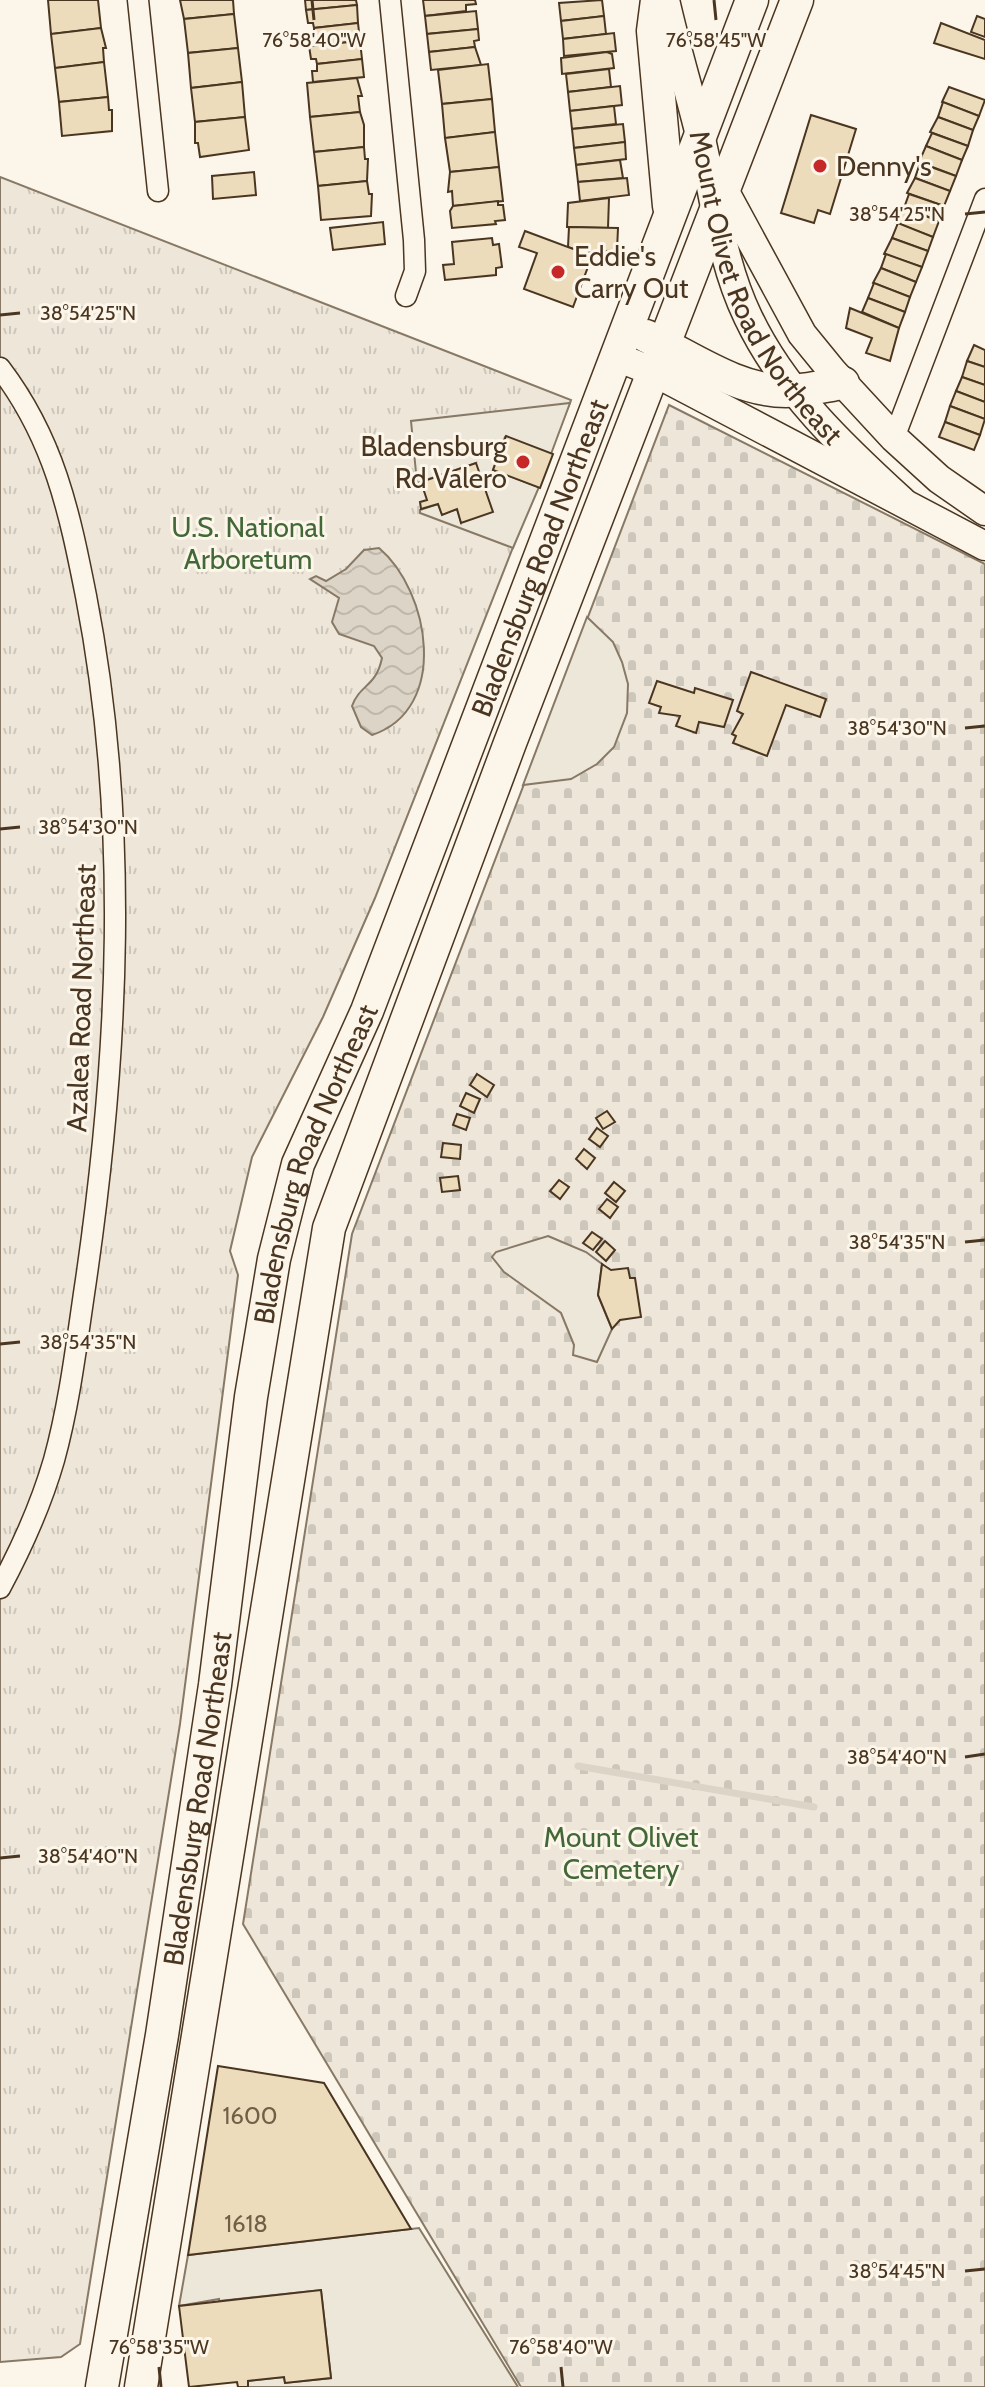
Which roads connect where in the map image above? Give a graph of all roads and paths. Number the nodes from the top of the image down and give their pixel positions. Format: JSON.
{"nodes":[{"id":1,"x":138,"y":0,"type":"edge"},
{"id":2,"x":390,"y":0,"type":"edge"},
{"id":3,"x":657,"y":0,"type":"edge"},
{"id":4,"x":665,"y":0,"type":"edge"},
{"id":5,"x":752,"y":0,"type":"edge"},
{"id":6,"x":797,"y":0,"type":"edge"},
{"id":7,"x":700,"y":135,"type":"junction"},
{"id":8,"x":158,"y":191,"type":"dead end"},
{"id":9,"x":985,"y":199,"type":"edge"},
{"id":10,"x":720,"y":205,"type":"junction"},
{"id":11,"x":670,"y":213,"type":"junction"},
{"id":12,"x":406,"y":296,"type":"dead end"},
{"id":13,"x":623,"y":343,"type":"junction"},
{"id":14,"x":660,"y":358,"type":"junction"},
{"id":15,"x":0,"y":368,"type":"edge"},
{"id":16,"x":843,"y":383,"type":"junction"},
{"id":17,"x":794,"y":390,"type":"junction"},
{"id":18,"x":894,"y":438,"type":"junction"},
{"id":19,"x":902,"y":501,"type":"junction"},
{"id":20,"x":985,"y":511,"type":"edge"},
{"id":21,"x":985,"y":546,"type":"edge"},
{"id":22,"x":511,"y":634,"type":"junction"},
{"id":23,"x":547,"y":649,"type":"junction"},
{"id":24,"x":475,"y":728,"type":"junction"},
{"id":25,"x":510,"y":743,"type":"junction"},
{"id":26,"x":0,"y":1588,"type":"edge"},
{"id":27,"x":162,"y":2035,"type":"junction"},
{"id":28,"x":198,"y":2040,"type":"junction"},
{"id":29,"x":102,"y":2387,"type":"edge"},
{"id":30,"x":141,"y":2387,"type":"edge"}],
"edges":[{"from":1,"to":8,"type":"street"},
{"from":2,"to":12,"type":"street"},
{"from":3,"to":11,"type":"main road"},
{"from":4,"to":7,"type":"main road","name":"Mount Olivet Road Northeast"},
{"from":5,"to":7,"type":"main road","name":"Bladensburg Road Northeast"},
{"from":6,"to":10,"type":"main road","name":"Bladensburg Road Northeast"},
{"from":7,"to":10,"type":"main road","name":"Mount Olivet Road Northeast"},
{"from":7,"to":11,"type":"main road","name":"Bladensburg Road Northeast"},
{"from":9,"to":18,"type":"street"},
{"from":10,"to":14,"type":"main road","name":"Bladensburg Road Northeast"},
{"from":10,"to":16,"type":"main road","name":"Mount Olivet Road Northeast"},
{"from":10,"to":17,"type":"main road","name":"Mount Olivet Road Northeast"},
{"from":11,"to":13,"type":"main road","name":"Bladensburg Road Northeast"},
{"from":13,"to":14,"type":"main road"},
{"from":13,"to":22,"type":"main road","name":"Bladensburg Road Northeast"},
{"from":14,"to":17,"type":"main road"},
{"from":14,"to":19,"type":"main road","name":"Mount Olivet Road Northeast"},
{"from":14,"to":23,"type":"main road","name":"Bladensburg Road Northeast"},
{"from":15,"to":26,"type":"street","name":"Azalea Road Northeast"},
{"from":16,"to":17,"type":"main road"},
{"from":16,"to":18,"type":"main road","name":"Mount Olivet Road Northeast"},
{"from":17,"to":19,"type":"main road","name":"Mount Olivet Road Northeast"},
{"from":18,"to":20,"type":"main road","name":"Mount Olivet Road Northeast"},
{"from":19,"to":21,"type":"main road","name":"Mount Olivet Road Northeast"},
{"from":22,"to":23,"type":"main road"},
{"from":22,"to":24,"type":"main road","name":"Bladensburg Road Northeast"},
{"from":23,"to":25,"type":"main road","name":"Bladensburg Road Northeast"},
{"from":24,"to":25,"type":"main road"},
{"from":24,"to":27,"type":"main road","name":"Bladensburg Road Northeast"},
{"from":25,"to":28,"type":"main road","name":"Bladensburg Road Northeast"},
{"from":27,"to":28,"type":"main road"},
{"from":27,"to":29,"type":"main road","name":"Bladensburg Road Northeast"},
{"from":28,"to":30,"type":"main road","name":"Bladensburg Road Northeast"}]}
